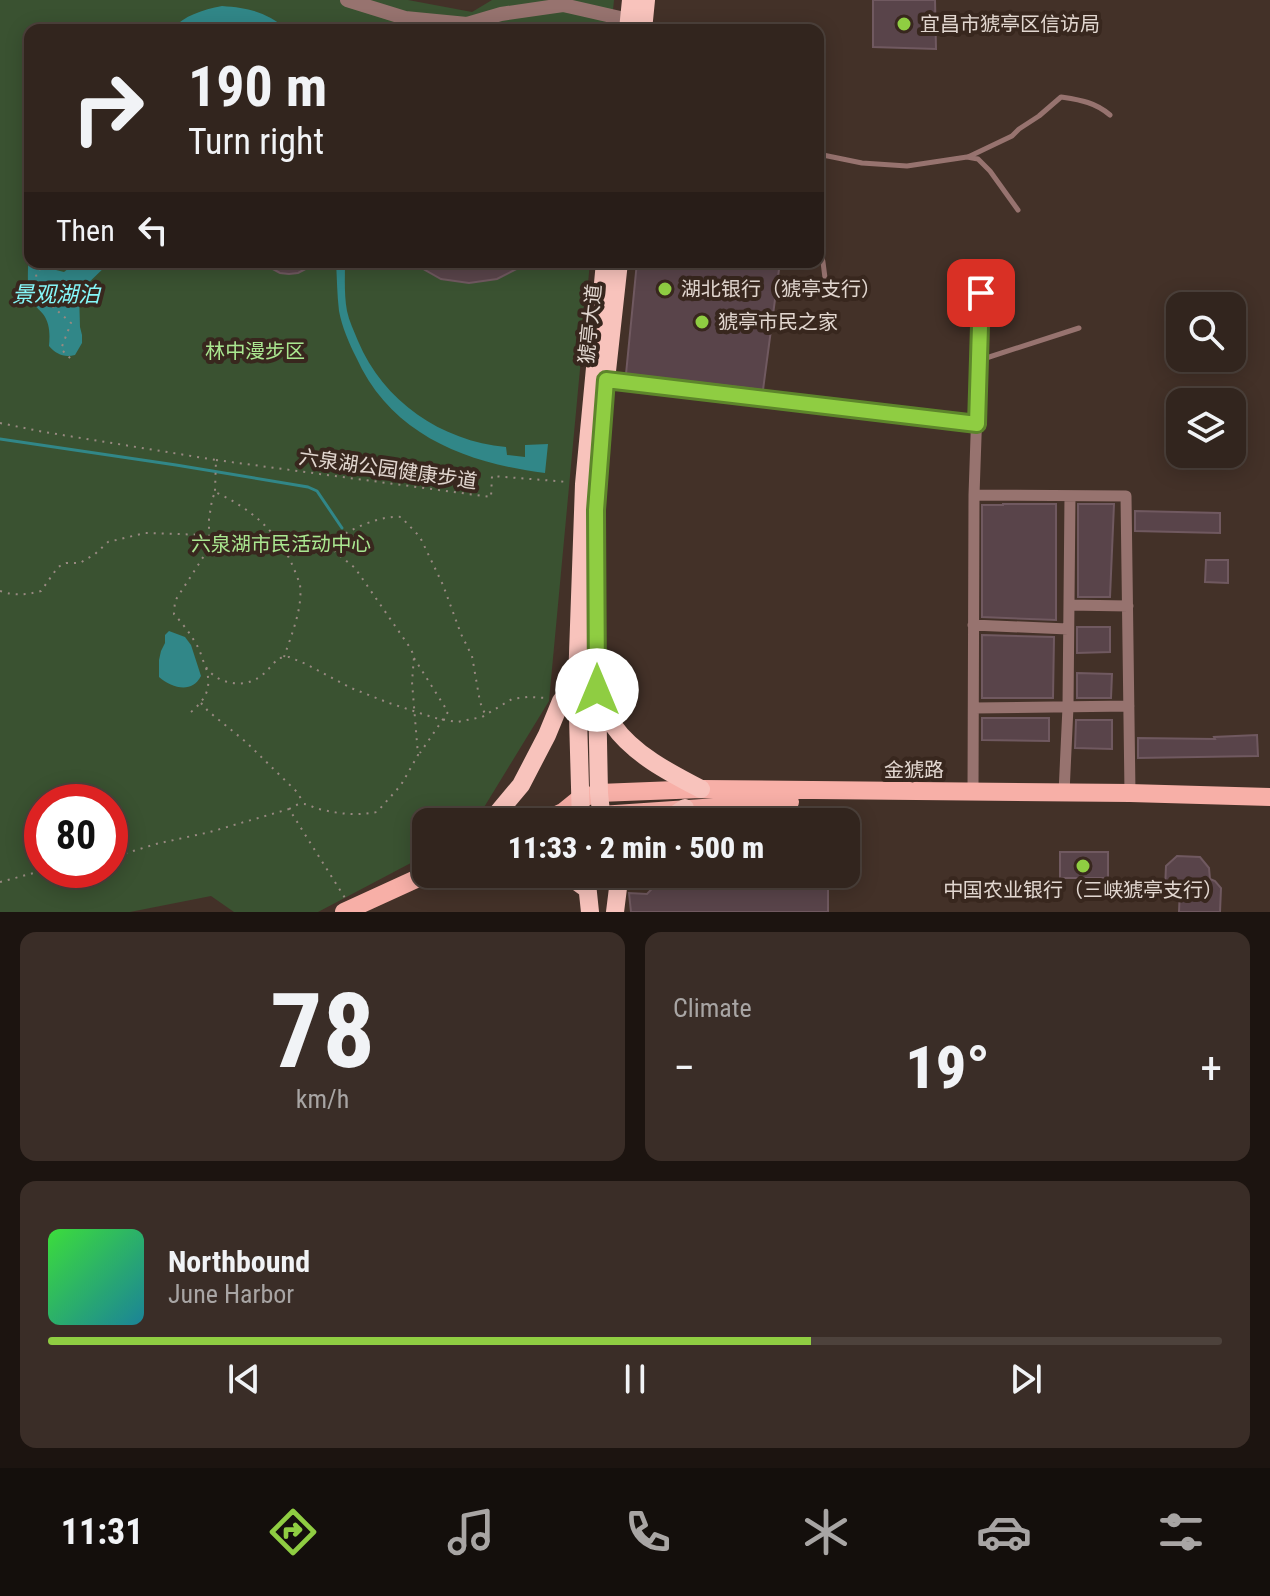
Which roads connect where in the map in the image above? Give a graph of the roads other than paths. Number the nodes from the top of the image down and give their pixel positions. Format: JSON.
{"nodes":[{"id":1,"x":347,"y":0,"type":"edge"},
{"id":2,"x":631,"y":0,"type":"edge"},
{"id":3,"x":646,"y":0,"type":"edge"},
{"id":4,"x":467,"y":24,"type":"edge"},
{"id":5,"x":467,"y":24,"type":"edge"},
{"id":6,"x":623,"y":24,"type":"edge"},
{"id":7,"x":633,"y":24,"type":"edge"},
{"id":8,"x":634,"y":24,"type":"edge"},
{"id":9,"x":1110,"y":115,"type":"dead end"},
{"id":10,"x":824,"y":155,"type":"edge"},
{"id":11,"x":967,"y":157,"type":"junction"},
{"id":12,"x":1018,"y":210,"type":"dead end"},
{"id":13,"x":604,"y":268,"type":"edge"},
{"id":14,"x":618,"y":268,"type":"edge"},
{"id":15,"x":824,"y":268,"type":"edge"},
{"id":16,"x":845,"y":283,"type":"dead end"},
{"id":17,"x":981,"y":293,"type":"dead end"},
{"id":18,"x":1079,"y":328,"type":"dead end"},
{"id":19,"x":979,"y":361,"type":"junction"},
{"id":20,"x":606,"y":380,"type":"junction"},
{"id":21,"x":977,"y":424,"type":"junction"},
{"id":22,"x":974,"y":495,"type":"junction"},
{"id":23,"x":1070,"y":496,"type":"junction"},
{"id":24,"x":1069,"y":605,"type":"junction"},
{"id":25,"x":1128,"y":606,"type":"junction"},
{"id":26,"x":973,"y":625,"type":"junction"},
{"id":27,"x":1068,"y":629,"type":"junction"},
{"id":28,"x":577,"y":682,"type":"junction"},
{"id":29,"x":597,"y":690,"type":"junction"},
{"id":30,"x":1129,"y":706,"type":"junction"},
{"id":31,"x":1068,"y":707,"type":"junction"},
{"id":32,"x":974,"y":708,"type":"junction"},
{"id":33,"x":701,"y":789,"type":"junction"},
{"id":34,"x":973,"y":792,"type":"junction"},
{"id":35,"x":599,"y":793,"type":"junction"},
{"id":36,"x":1064,"y":793,"type":"junction"},
{"id":37,"x":1130,"y":793,"type":"junction"},
{"id":38,"x":1270,"y":797,"type":"edge"},
{"id":39,"x":579,"y":799,"type":"junction"},
{"id":40,"x":1270,"y":807,"type":"edge"},
{"id":41,"x":502,"y":808,"type":"edge"},
{"id":42,"x":577,"y":808,"type":"edge"},
{"id":43,"x":600,"y":808,"type":"edge"},
{"id":44,"x":685,"y":808,"type":"edge"},
{"id":45,"x":412,"y":880,"type":"edge"},
{"id":46,"x":587,"y":888,"type":"edge"},
{"id":47,"x":609,"y":888,"type":"edge"},
{"id":48,"x":618,"y":888,"type":"edge"},
{"id":49,"x":346,"y":907,"type":"edge"},
{"id":50,"x":590,"y":912,"type":"edge"},
{"id":51,"x":613,"y":912,"type":"edge"}],
"edges":[{"from":1,"to":5,"type":"street"},
{"from":2,"to":7,"type":"highway"},
{"from":3,"to":8,"type":"highway"},
{"from":4,"to":6,"type":"street"},
{"from":9,"to":11,"type":"lane"},
{"from":10,"to":11,"type":"lane"},
{"from":11,"to":12,"type":"lane"},
{"from":13,"to":28,"type":"highway","name":"猇亭大道"},
{"from":14,"to":20,"type":"highway","name":"猇亭大道"},
{"from":15,"to":16,"type":"lane"},
{"from":17,"to":19,"type":"street"},
{"from":18,"to":19,"type":"lane"},
{"from":19,"to":21,"type":"street"},
{"from":20,"to":21,"type":"street"},
{"from":20,"to":29,"type":"highway","name":"猇亭大道"},
{"from":21,"to":22,"type":"street"},
{"from":22,"to":23,"type":"street"},
{"from":22,"to":26,"type":"street"},
{"from":23,"to":24,"type":"street"},
{"from":23,"to":25,"type":"street"},
{"from":24,"to":25,"type":"street"},
{"from":24,"to":27,"type":"street"},
{"from":25,"to":30,"type":"street"},
{"from":26,"to":27,"type":"street"},
{"from":26,"to":32,"type":"street"},
{"from":27,"to":31,"type":"street"},
{"from":28,"to":39,"type":"highway","name":"猇亭大道"},
{"from":28,"to":41,"type":"highway"},
{"from":29,"to":33,"type":"highway"},
{"from":29,"to":35,"type":"highway","name":"猇亭大道"},
{"from":30,"to":31,"type":"street"},
{"from":30,"to":37,"type":"street"},
{"from":31,"to":32,"type":"street"},
{"from":31,"to":36,"type":"street"},
{"from":32,"to":34,"type":"street"},
{"from":33,"to":34,"type":"main road","name":"金猇路"},
{"from":33,"to":35,"type":"main road","name":"金猇路"},
{"from":34,"to":36,"type":"main road","name":"金猇路"},
{"from":35,"to":39,"type":"main road","name":"金猇路"},
{"from":35,"to":43,"type":"highway","name":"猇亭大道"},
{"from":36,"to":37,"type":"main road","name":"金猇路"},
{"from":37,"to":38,"type":"main road","name":"金猇路"},
{"from":39,"to":42,"type":"highway","name":"猇亭大道"},
{"from":40,"to":44,"type":"main road","name":"金猇路"},
{"from":45,"to":49,"type":"main road"},
{"from":46,"to":50,"type":"highway"},
{"from":47,"to":51,"type":"highway"},
{"from":48,"to":51,"type":"highway"}]}
